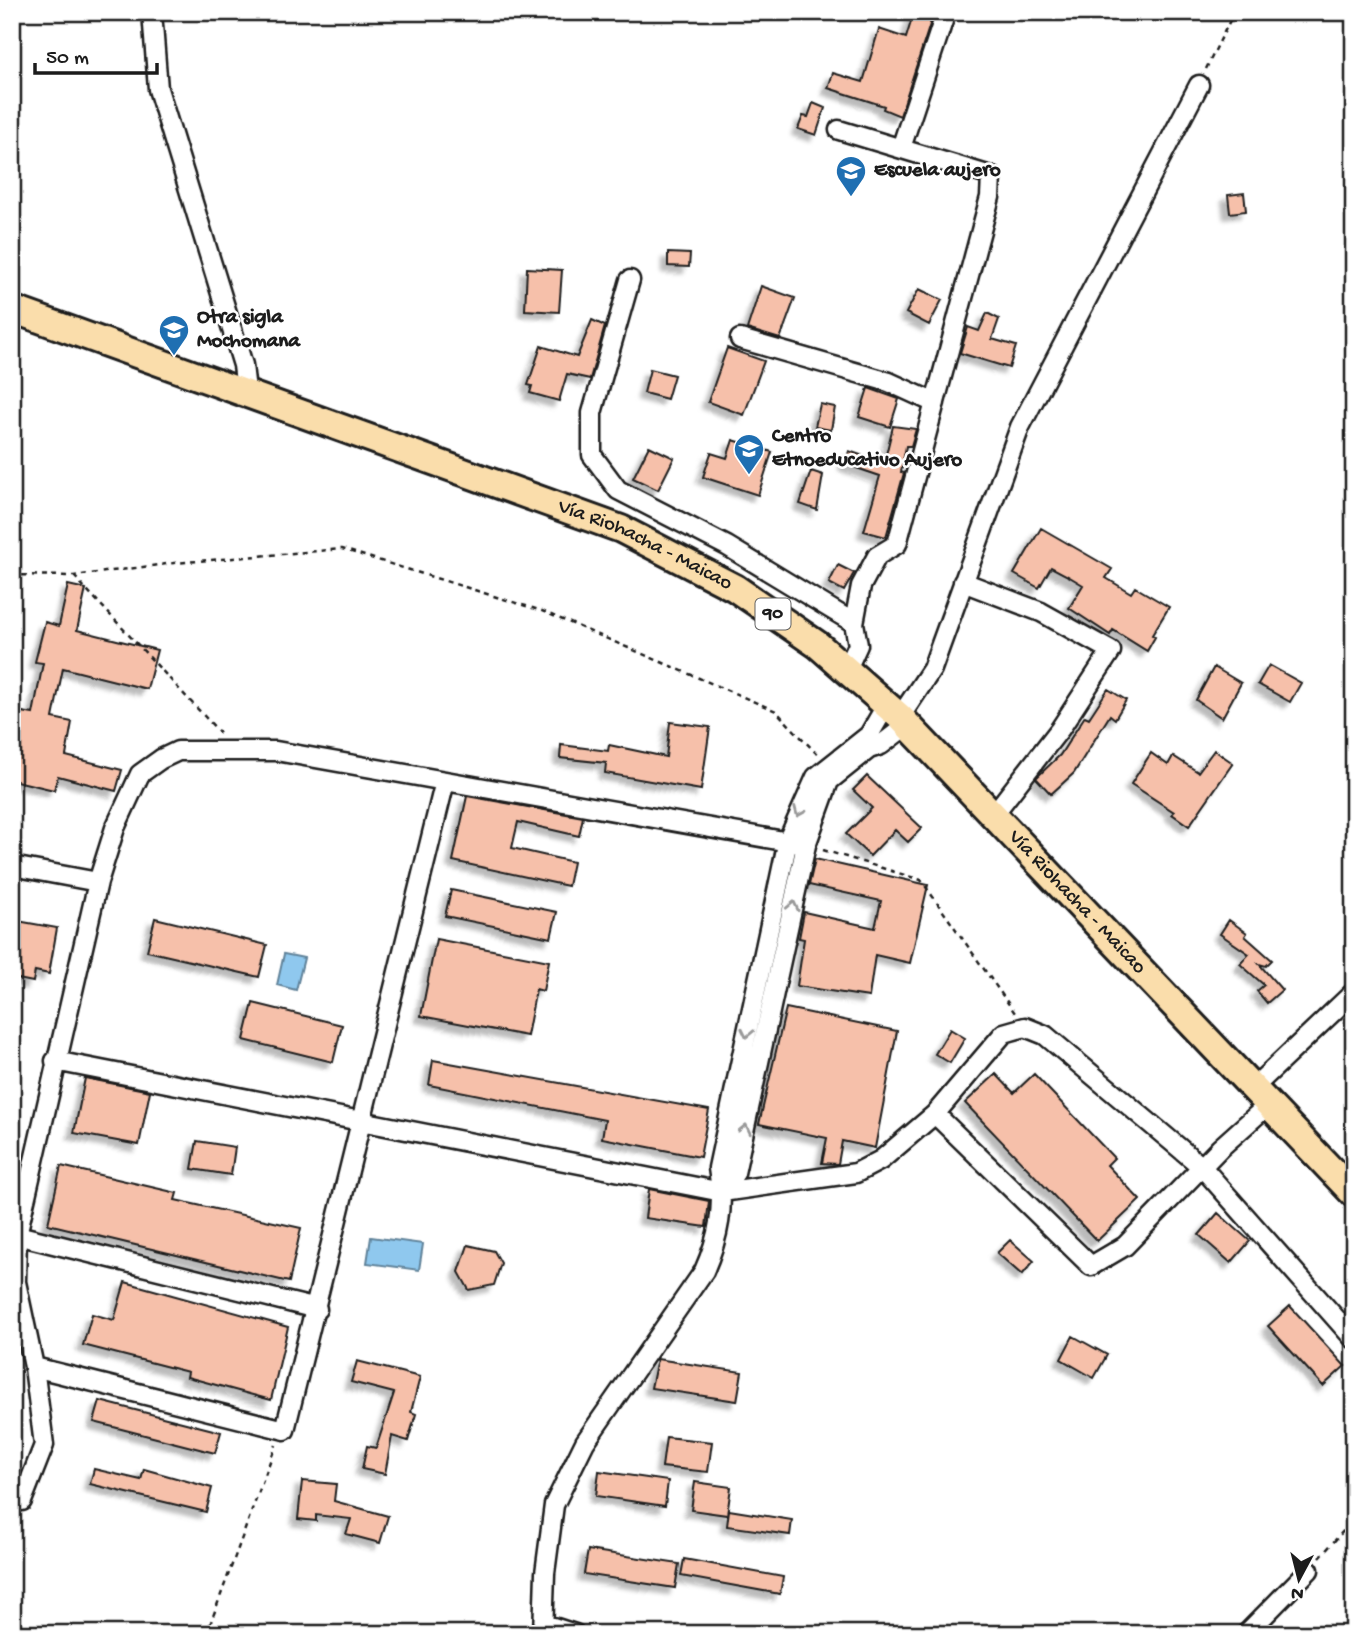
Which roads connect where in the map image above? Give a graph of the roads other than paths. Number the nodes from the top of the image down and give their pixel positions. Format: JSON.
{"nodes":[{"id":1,"x":152,"y":12,"type":"edge"},
{"id":2,"x":946,"y":12,"type":"edge"},
{"id":3,"x":1199,"y":85,"type":"road end"},
{"id":4,"x":839,"y":130,"type":"dead end"},
{"id":5,"x":901,"y":148,"type":"junction"},
{"id":6,"x":630,"y":280,"type":"dead end"},
{"id":7,"x":12,"y":309,"type":"edge"},
{"id":8,"x":740,"y":339,"type":"dead end"},
{"id":9,"x":246,"y":391,"type":"junction"},
{"id":10,"x":935,"y":403,"type":"junction"},
{"id":11,"x":964,"y":582,"type":"junction"},
{"id":12,"x":854,"y":624,"type":"junction"},
{"id":13,"x":847,"y":669,"type":"junction"},
{"id":14,"x":898,"y":715,"type":"junction"},
{"id":15,"x":875,"y":740,"type":"junction"},
{"id":16,"x":445,"y":781,"type":"junction"},
{"id":17,"x":994,"y":814,"type":"junction"},
{"id":18,"x":788,"y":840,"type":"junction"},
{"id":19,"x":806,"y":845,"type":"junction"},
{"id":20,"x":12,"y":866,"type":"edge"},
{"id":21,"x":98,"y":882,"type":"junction"},
{"id":22,"x":1354,"y":992,"type":"edge"},
{"id":23,"x":55,"y":1061,"type":"junction"},
{"id":24,"x":1260,"y":1096,"type":"junction"},
{"id":25,"x":935,"y":1114,"type":"junction"},
{"id":26,"x":362,"y":1121,"type":"junction"},
{"id":27,"x":1202,"y":1167,"type":"junction"},
{"id":28,"x":722,"y":1192,"type":"junction"},
{"id":29,"x":1354,"y":1194,"type":"edge"},
{"id":30,"x":17,"y":1235,"type":"junction"},
{"id":31,"x":317,"y":1309,"type":"junction"},
{"id":32,"x":1354,"y":1339,"type":"edge"},
{"id":33,"x":34,"y":1367,"type":"junction"},
{"id":34,"x":22,"y":1501,"type":"dead end"},
{"id":35,"x":1309,"y":1570,"type":"road end"},
{"id":36,"x":543,"y":1629,"type":"edge"},
{"id":37,"x":575,"y":1634,"type":"edge"},
{"id":38,"x":1246,"y":1634,"type":"edge"}],
"edges":[{"from":1,"to":9,"type":"street"},
{"from":2,"to":5,"type":"street"},
{"from":3,"to":11,"type":"street"},
{"from":4,"to":5,"type":"street"},
{"from":5,"to":10,"type":"street"},
{"from":6,"to":12,"type":"street"},
{"from":7,"to":9,"type":"highway","name":"Vía Riohacha - Maicao","number":"90"},
{"from":8,"to":10,"type":"street"},
{"from":9,"to":13,"type":"highway","name":"Vía Riohacha - Maicao","number":"90"},
{"from":10,"to":12,"type":"street"},
{"from":11,"to":14,"type":"street"},
{"from":11,"to":17,"type":"street"},
{"from":12,"to":13,"type":"street"},
{"from":13,"to":14,"type":"highway","name":"Vía Riohacha - Maicao","number":"90"},
{"from":14,"to":15,"type":"street"},
{"from":14,"to":15,"type":"street"},
{"from":14,"to":17,"type":"highway","name":"Vía Riohacha - Maicao","number":"90"},
{"from":15,"to":18,"type":"street","one_way":true},
{"from":15,"to":19,"type":"street"},
{"from":16,"to":18,"type":"street"},
{"from":16,"to":21,"type":"street"},
{"from":16,"to":26,"type":"street"},
{"from":17,"to":24,"type":"highway","name":"Vía Riohacha - Maicao","number":"90"},
{"from":18,"to":19,"type":"street"},
{"from":18,"to":28,"type":"street","one_way":true},
{"from":28,"to":19,"type":"street","one_way":true},
{"from":20,"to":21,"type":"street"},
{"from":21,"to":23,"type":"street"},
{"from":22,"to":24,"type":"street"},
{"from":23,"to":26,"type":"street"},
{"from":23,"to":30,"type":"street"},
{"from":24,"to":27,"type":"street"},
{"from":24,"to":29,"type":"highway","name":"Vía Riohacha - Maicao","number":"90"},
{"from":25,"to":27,"type":"street"},
{"from":25,"to":27,"type":"street"},
{"from":25,"to":28,"type":"street"},
{"from":26,"to":28,"type":"street"},
{"from":26,"to":31,"type":"street"},
{"from":27,"to":32,"type":"street"},
{"from":28,"to":36,"type":"street"},
{"from":30,"to":31,"type":"street"},
{"from":30,"to":33,"type":"street"},
{"from":31,"to":33,"type":"street"},
{"from":33,"to":34,"type":"street"},
{"from":35,"to":38,"type":"street"},
{"from":36,"to":37,"type":"street"}]}
